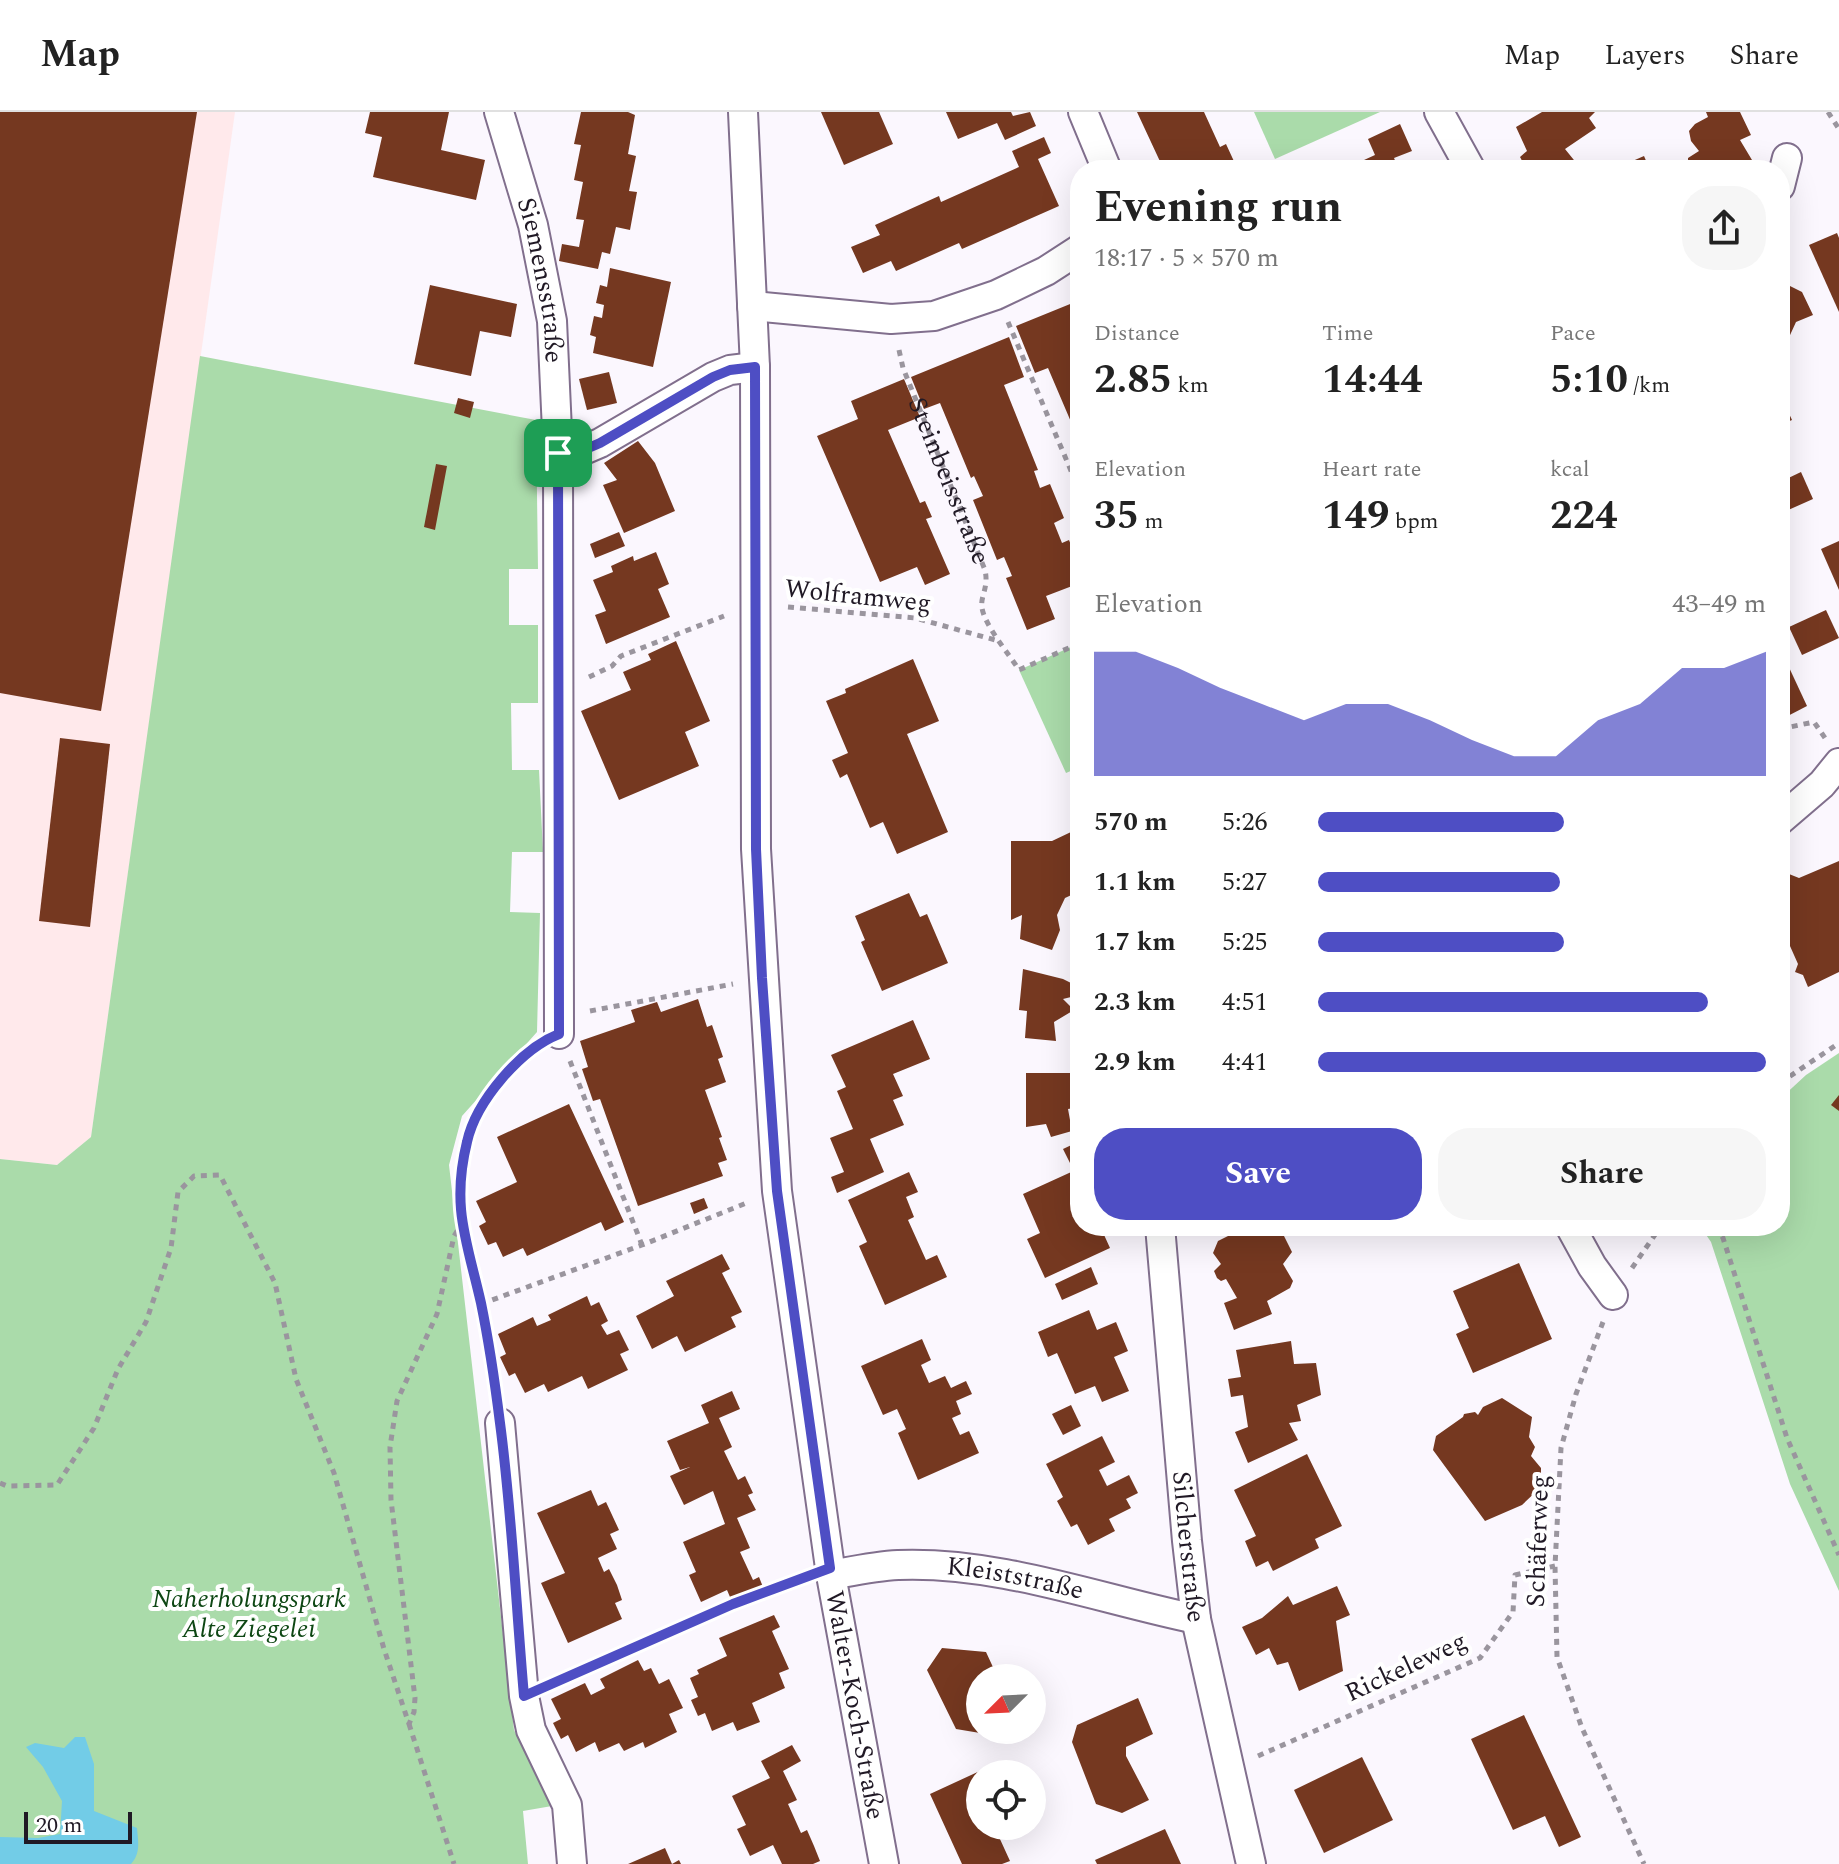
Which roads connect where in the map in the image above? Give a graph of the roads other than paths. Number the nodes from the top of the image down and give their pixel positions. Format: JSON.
{"nodes":[{"id":1,"x":499,"y":112,"type":"edge"},
{"id":2,"x":743,"y":112,"type":"edge"},
{"id":3,"x":1083,"y":112,"type":"edge"},
{"id":4,"x":1439,"y":112,"type":"edge"},
{"id":5,"x":1103,"y":160,"type":"edge"},
{"id":6,"x":1465,"y":160,"type":"edge"},
{"id":7,"x":1070,"y":255,"type":"edge"},
{"id":8,"x":752,"y":306,"type":"junction"},
{"id":9,"x":755,"y":367,"type":"junction"},
{"id":10,"x":558,"y":453,"type":"junction"},
{"id":11,"x":1835,"y":755,"type":"edge"},
{"id":12,"x":1790,"y":811,"type":"edge"},
{"id":13,"x":559,"y":1026,"type":"road end"},
{"id":14,"x":1161,"y":1236,"type":"edge"},
{"id":15,"x":1576,"y":1236,"type":"edge"},
{"id":16,"x":1613,"y":1295,"type":"road end"},
{"id":17,"x":500,"y":1423,"type":"road end"},
{"id":18,"x":831,"y":1572,"type":"junction"},
{"id":19,"x":1196,"y":1619,"type":"junction"},
{"id":20,"x":572,"y":1864,"type":"edge"},
{"id":21,"x":884,"y":1864,"type":"edge"},
{"id":22,"x":1251,"y":1864,"type":"edge"}],
"edges":[{"from":1,"to":10,"type":"street","name":"Siemensstraße"},
{"from":2,"to":8,"type":"street","name":"Walter-Koch-Straße"},
{"from":3,"to":5,"type":"street"},
{"from":4,"to":6,"type":"street"},
{"from":7,"to":8,"type":"street"},
{"from":8,"to":9,"type":"street","name":"Walter-Koch-Straße"},
{"from":9,"to":10,"type":"street"},
{"from":9,"to":18,"type":"street","name":"Walter-Koch-Straße"},
{"from":10,"to":13,"type":"street","name":"Siemensstraße"},
{"from":11,"to":12,"type":"street"},
{"from":14,"to":19,"type":"street","name":"Silcherstraße"},
{"from":15,"to":16,"type":"street"},
{"from":17,"to":20,"type":"street"},
{"from":18,"to":19,"type":"street","name":"Kleiststraße"},
{"from":18,"to":21,"type":"street","name":"Walter-Koch-Straße"},
{"from":19,"to":22,"type":"street","name":"Silcherstraße"}]}
